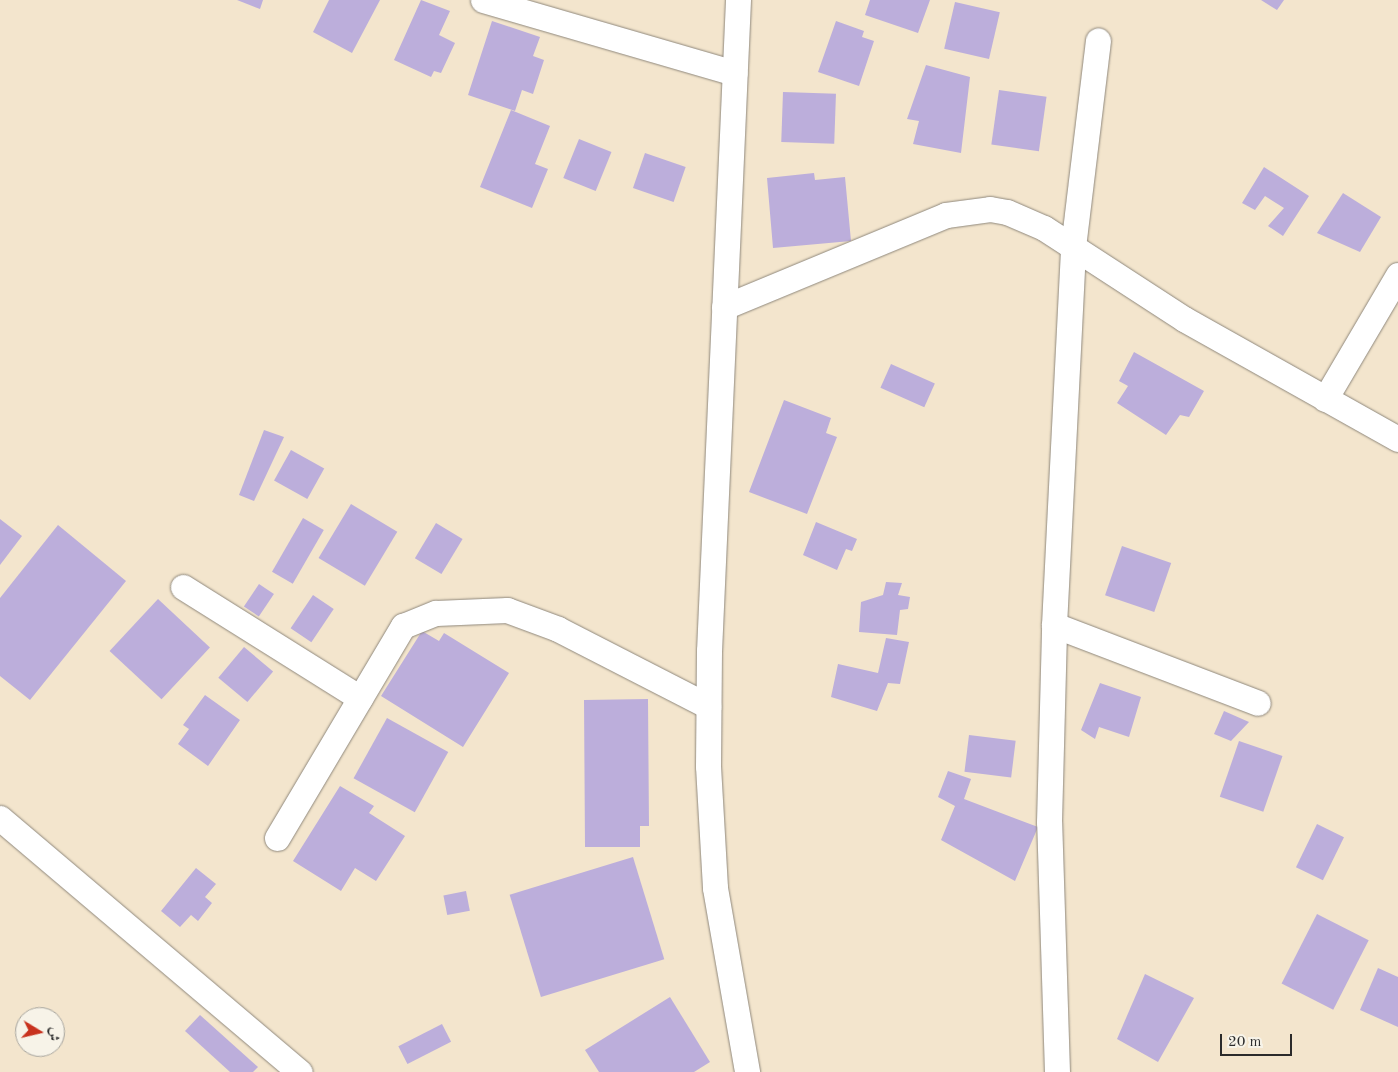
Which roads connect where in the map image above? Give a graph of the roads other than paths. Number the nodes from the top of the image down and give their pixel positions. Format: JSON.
{"nodes":[{"id":1,"x":483,"y":0,"type":"edge"},
{"id":2,"x":738,"y":0,"type":"edge"},
{"id":3,"x":1098,"y":41,"type":"dead end"},
{"id":4,"x":735,"y":73,"type":"junction"},
{"id":5,"x":1073,"y":247,"type":"junction"},
{"id":6,"x":1398,"y":275,"type":"edge"},
{"id":7,"x":724,"y":307,"type":"junction"},
{"id":8,"x":1325,"y":399,"type":"junction"},
{"id":9,"x":1398,"y":439,"type":"edge"},
{"id":10,"x":183,"y":586,"type":"dead end"},
{"id":11,"x":1054,"y":625,"type":"junction"},
{"id":12,"x":360,"y":698,"type":"junction"},
{"id":13,"x":1258,"y":703,"type":"dead end"},
{"id":14,"x":708,"y":706,"type":"junction"},
{"id":15,"x":0,"y":818,"type":"edge"},
{"id":16,"x":276,"y":838,"type":"dead end"},
{"id":17,"x":300,"y":1072,"type":"edge"},
{"id":18,"x":747,"y":1072,"type":"edge"},
{"id":19,"x":1057,"y":1072,"type":"edge"}],
"edges":[{"from":1,"to":4,"type":"street"},
{"from":2,"to":4,"type":"street"},
{"from":3,"to":5,"type":"street"},
{"from":4,"to":7,"type":"street"},
{"from":5,"to":7,"type":"street"},
{"from":5,"to":8,"type":"street"},
{"from":5,"to":11,"type":"street"},
{"from":6,"to":8,"type":"street"},
{"from":7,"to":14,"type":"street"},
{"from":8,"to":9,"type":"street"},
{"from":10,"to":12,"type":"street"},
{"from":11,"to":13,"type":"street"},
{"from":11,"to":19,"type":"street"},
{"from":12,"to":14,"type":"street"},
{"from":12,"to":16,"type":"street"},
{"from":14,"to":18,"type":"street"},
{"from":15,"to":17,"type":"street"}]}
